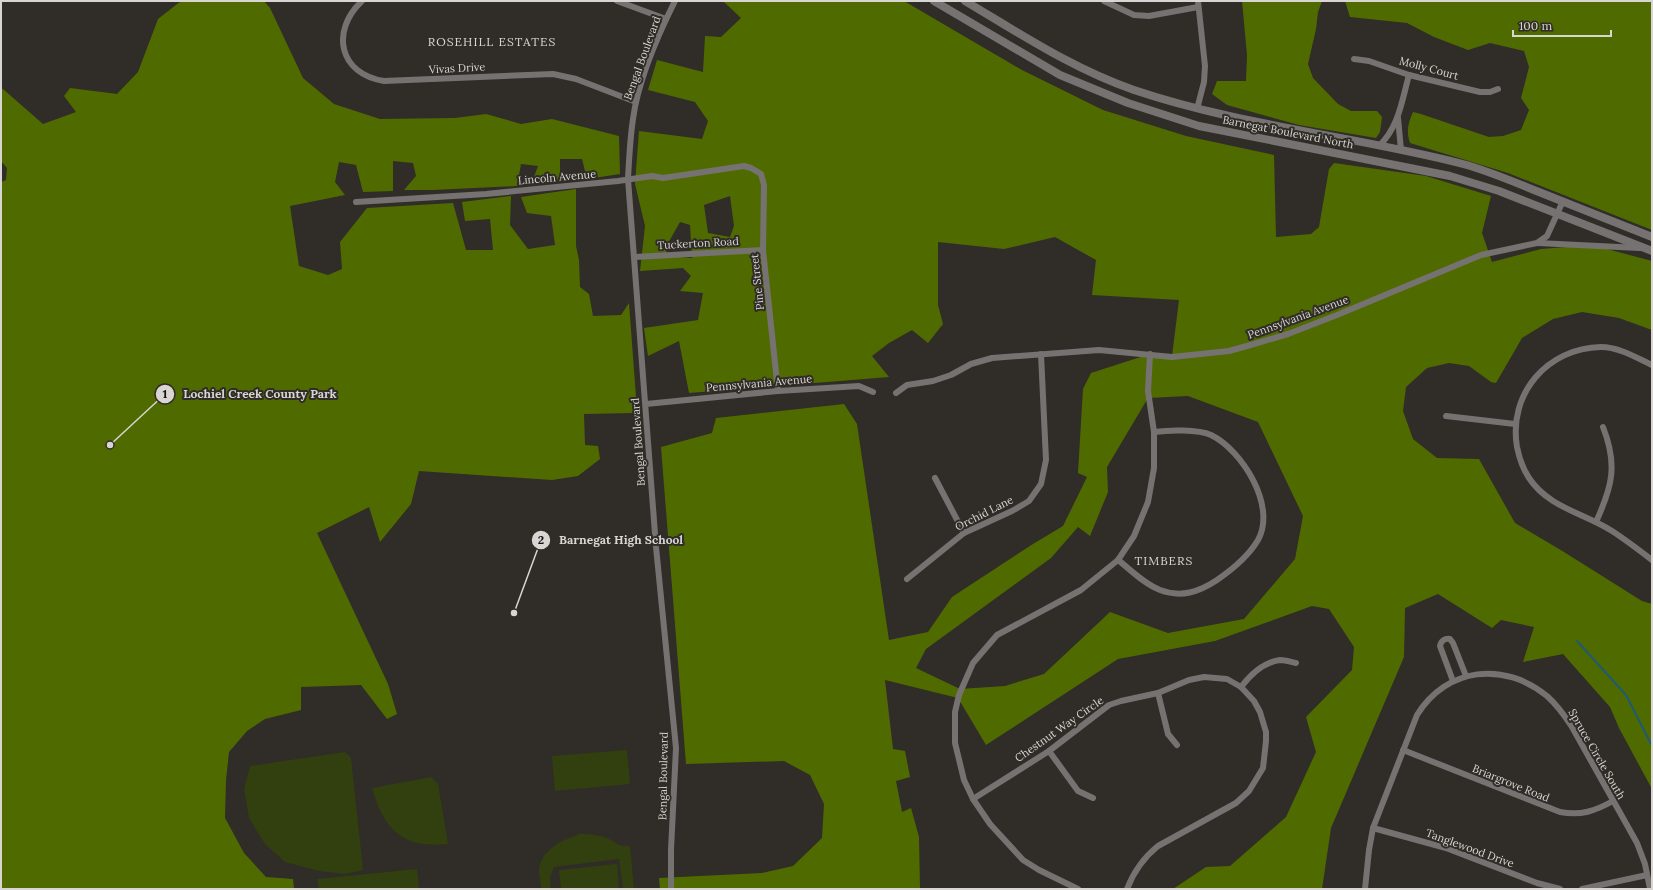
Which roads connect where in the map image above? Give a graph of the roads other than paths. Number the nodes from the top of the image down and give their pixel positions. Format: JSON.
{"nodes":[{"id":1,"x":362,"y":1,"type":"edge"},
{"id":2,"x":617,"y":1,"type":"edge"},
{"id":3,"x":675,"y":1,"type":"edge"},
{"id":4,"x":934,"y":1,"type":"edge"},
{"id":5,"x":965,"y":1,"type":"edge"},
{"id":6,"x":1104,"y":1,"type":"edge"},
{"id":7,"x":1198,"y":4,"type":"edge"},
{"id":8,"x":666,"y":19,"type":"junction"},
{"id":9,"x":1354,"y":59,"type":"dead end"},
{"id":10,"x":1409,"y":75,"type":"junction"},
{"id":11,"x":1498,"y":89,"type":"dead end"},
{"id":12,"x":636,"y":102,"type":"junction"},
{"id":13,"x":1197,"y":109,"type":"junction"},
{"id":14,"x":1398,"y":118,"type":"junction"},
{"id":15,"x":1379,"y":146,"type":"junction"},
{"id":16,"x":1401,"y":150,"type":"junction"},
{"id":17,"x":758,"y":172,"type":"joint"},
{"id":18,"x":628,"y":179,"type":"junction"},
{"id":19,"x":1563,"y":201,"type":"junction"},
{"id":20,"x":356,"y":202,"type":"dead end"},
{"id":21,"x":1557,"y":215,"type":"junction"},
{"id":22,"x":1652,"y":237,"type":"edge"},
{"id":23,"x":1537,"y":243,"type":"junction"},
{"id":24,"x":1642,"y":248,"type":"junction"},
{"id":25,"x":763,"y":250,"type":"junction"},
{"id":26,"x":1652,"y":252,"type":"edge"},
{"id":27,"x":635,"y":257,"type":"junction"},
{"id":28,"x":1041,"y":354,"type":"junction"},
{"id":29,"x":1150,"y":354,"type":"junction"},
{"id":30,"x":1652,"y":365,"type":"edge"},
{"id":31,"x":778,"y":391,"type":"junction"},
{"id":32,"x":873,"y":392,"type":"dead end"},
{"id":33,"x":896,"y":393,"type":"dead end"},
{"id":34,"x":646,"y":404,"type":"junction"},
{"id":35,"x":1446,"y":416,"type":"dead end"},
{"id":36,"x":1515,"y":424,"type":"junction"},
{"id":37,"x":1603,"y":427,"type":"dead end"},
{"id":38,"x":1154,"y":432,"type":"junction"},
{"id":39,"x":935,"y":478,"type":"dead end"},
{"id":40,"x":1596,"y":522,"type":"junction"},
{"id":41,"x":964,"y":533,"type":"junction"},
{"id":42,"x":1118,"y":560,"type":"junction"},
{"id":43,"x":1652,"y":560,"type":"edge"},
{"id":44,"x":907,"y":579,"type":"dead end"},
{"id":45,"x":1296,"y":663,"type":"dead end"},
{"id":46,"x":1466,"y":676,"type":"junction"},
{"id":47,"x":1453,"y":681,"type":"junction"},
{"id":48,"x":1241,"y":686,"type":"junction"},
{"id":49,"x":1158,"y":693,"type":"junction"},
{"id":50,"x":1177,"y":745,"type":"dead end"},
{"id":51,"x":1403,"y":750,"type":"junction"},
{"id":52,"x":1049,"y":751,"type":"junction"},
{"id":53,"x":1093,"y":798,"type":"dead end"},
{"id":54,"x":973,"y":799,"type":"junction"},
{"id":55,"x":1613,"y":801,"type":"junction"},
{"id":56,"x":1373,"y":828,"type":"junction"},
{"id":57,"x":1648,"y":875,"type":"junction"},
{"id":58,"x":671,"y":889,"type":"edge"},
{"id":59,"x":1078,"y":889,"type":"edge"},
{"id":60,"x":1127,"y":889,"type":"edge"},
{"id":61,"x":1365,"y":889,"type":"edge"},
{"id":62,"x":1560,"y":889,"type":"edge"},
{"id":63,"x":1582,"y":889,"type":"edge"},
{"id":64,"x":1650,"y":889,"type":"edge"}],
"edges":[{"from":1,"to":12,"type":"street","name":"Vivas Drive"},
{"from":2,"to":8,"type":"street"},
{"from":3,"to":8,"type":"street","name":"Bengal Boulevard"},
{"from":4,"to":21,"type":"street","name":"Barnegat Boulevard North"},
{"from":5,"to":13,"type":"street","name":"Barnegat Boulevard North"},
{"from":6,"to":7,"type":"street"},
{"from":7,"to":13,"type":"street"},
{"from":8,"to":12,"type":"street","name":"Bengal Boulevard"},
{"from":9,"to":10,"type":"street","name":"Molly Court"},
{"from":10,"to":11,"type":"street","name":"Molly Court"},
{"from":10,"to":14,"type":"street"},
{"from":12,"to":18,"type":"street","name":"Bengal Boulevard"},
{"from":13,"to":15,"type":"street","name":"Barnegat Boulevard North"},
{"from":14,"to":15,"type":"street"},
{"from":14,"to":16,"type":"street"},
{"from":15,"to":16,"type":"street","name":"Barnegat Boulevard North"},
{"from":16,"to":19,"type":"street","name":"Barnegat Boulevard North"},
{"from":17,"to":18,"type":"street","name":"Lincoln Avenue"},
{"from":17,"to":25,"type":"street","name":"Pine Street"},
{"from":18,"to":20,"type":"street","name":"Lincoln Avenue"},
{"from":18,"to":27,"type":"street","name":"Bengal Boulevard"},
{"from":19,"to":21,"type":"street"},
{"from":19,"to":22,"type":"street","name":"Barnegat Boulevard North"},
{"from":21,"to":23,"type":"street"},
{"from":21,"to":24,"type":"street","name":"Barnegat Boulevard North"},
{"from":23,"to":24,"type":"street","name":"Pennsylvania Avenue"},
{"from":23,"to":29,"type":"street","name":"Pennsylvania Avenue"},
{"from":24,"to":26,"type":"street","name":"Barnegat Boulevard North"},
{"from":25,"to":27,"type":"street","name":"Tuckerton Road"},
{"from":25,"to":31,"type":"street","name":"Pine Street"},
{"from":27,"to":34,"type":"street","name":"Bengal Boulevard"},
{"from":28,"to":29,"type":"street","name":"Pennsylvania Avenue"},
{"from":28,"to":33,"type":"street","name":"Pennsylvania Avenue"},
{"from":28,"to":41,"type":"street","name":"Orchid Lane"},
{"from":29,"to":38,"type":"street"},
{"from":30,"to":36,"type":"street"},
{"from":31,"to":32,"type":"street","name":"Pennsylvania Avenue"},
{"from":31,"to":34,"type":"street","name":"Pennsylvania Avenue"},
{"from":34,"to":58,"type":"street","name":"Bengal Boulevard"},
{"from":35,"to":36,"type":"street"},
{"from":36,"to":40,"type":"street"},
{"from":37,"to":40,"type":"street"},
{"from":38,"to":42,"type":"street"},
{"from":38,"to":42,"type":"street"},
{"from":39,"to":41,"type":"street"},
{"from":40,"to":43,"type":"street"},
{"from":41,"to":44,"type":"street","name":"Orchid Lane"},
{"from":42,"to":54,"type":"street"},
{"from":45,"to":48,"type":"street"},
{"from":46,"to":47,"type":"street","name":"Spruce Circle South"},
{"from":46,"to":47,"type":"street"},
{"from":46,"to":55,"type":"street","name":"Spruce Circle South"},
{"from":47,"to":51,"type":"street","name":"Spruce Circle South"},
{"from":48,"to":49,"type":"street","name":"Chestnut Way Circle"},
{"from":48,"to":60,"type":"street","name":"Chestnut Way Circle"},
{"from":49,"to":50,"type":"street"},
{"from":49,"to":52,"type":"street","name":"Chestnut Way Circle"},
{"from":51,"to":55,"type":"street","name":"Briargrove Road"},
{"from":51,"to":56,"type":"street","name":"Spruce Circle South"},
{"from":52,"to":53,"type":"street"},
{"from":52,"to":54,"type":"street","name":"Chestnut Way Circle"},
{"from":54,"to":59,"type":"street"},
{"from":55,"to":57,"type":"street","name":"Spruce Circle South"},
{"from":56,"to":61,"type":"street","name":"Spruce Circle South"},
{"from":56,"to":62,"type":"street","name":"Tanglewood Drive"},
{"from":57,"to":63,"type":"street"},
{"from":57,"to":64,"type":"street","name":"Spruce Circle South"}]}
